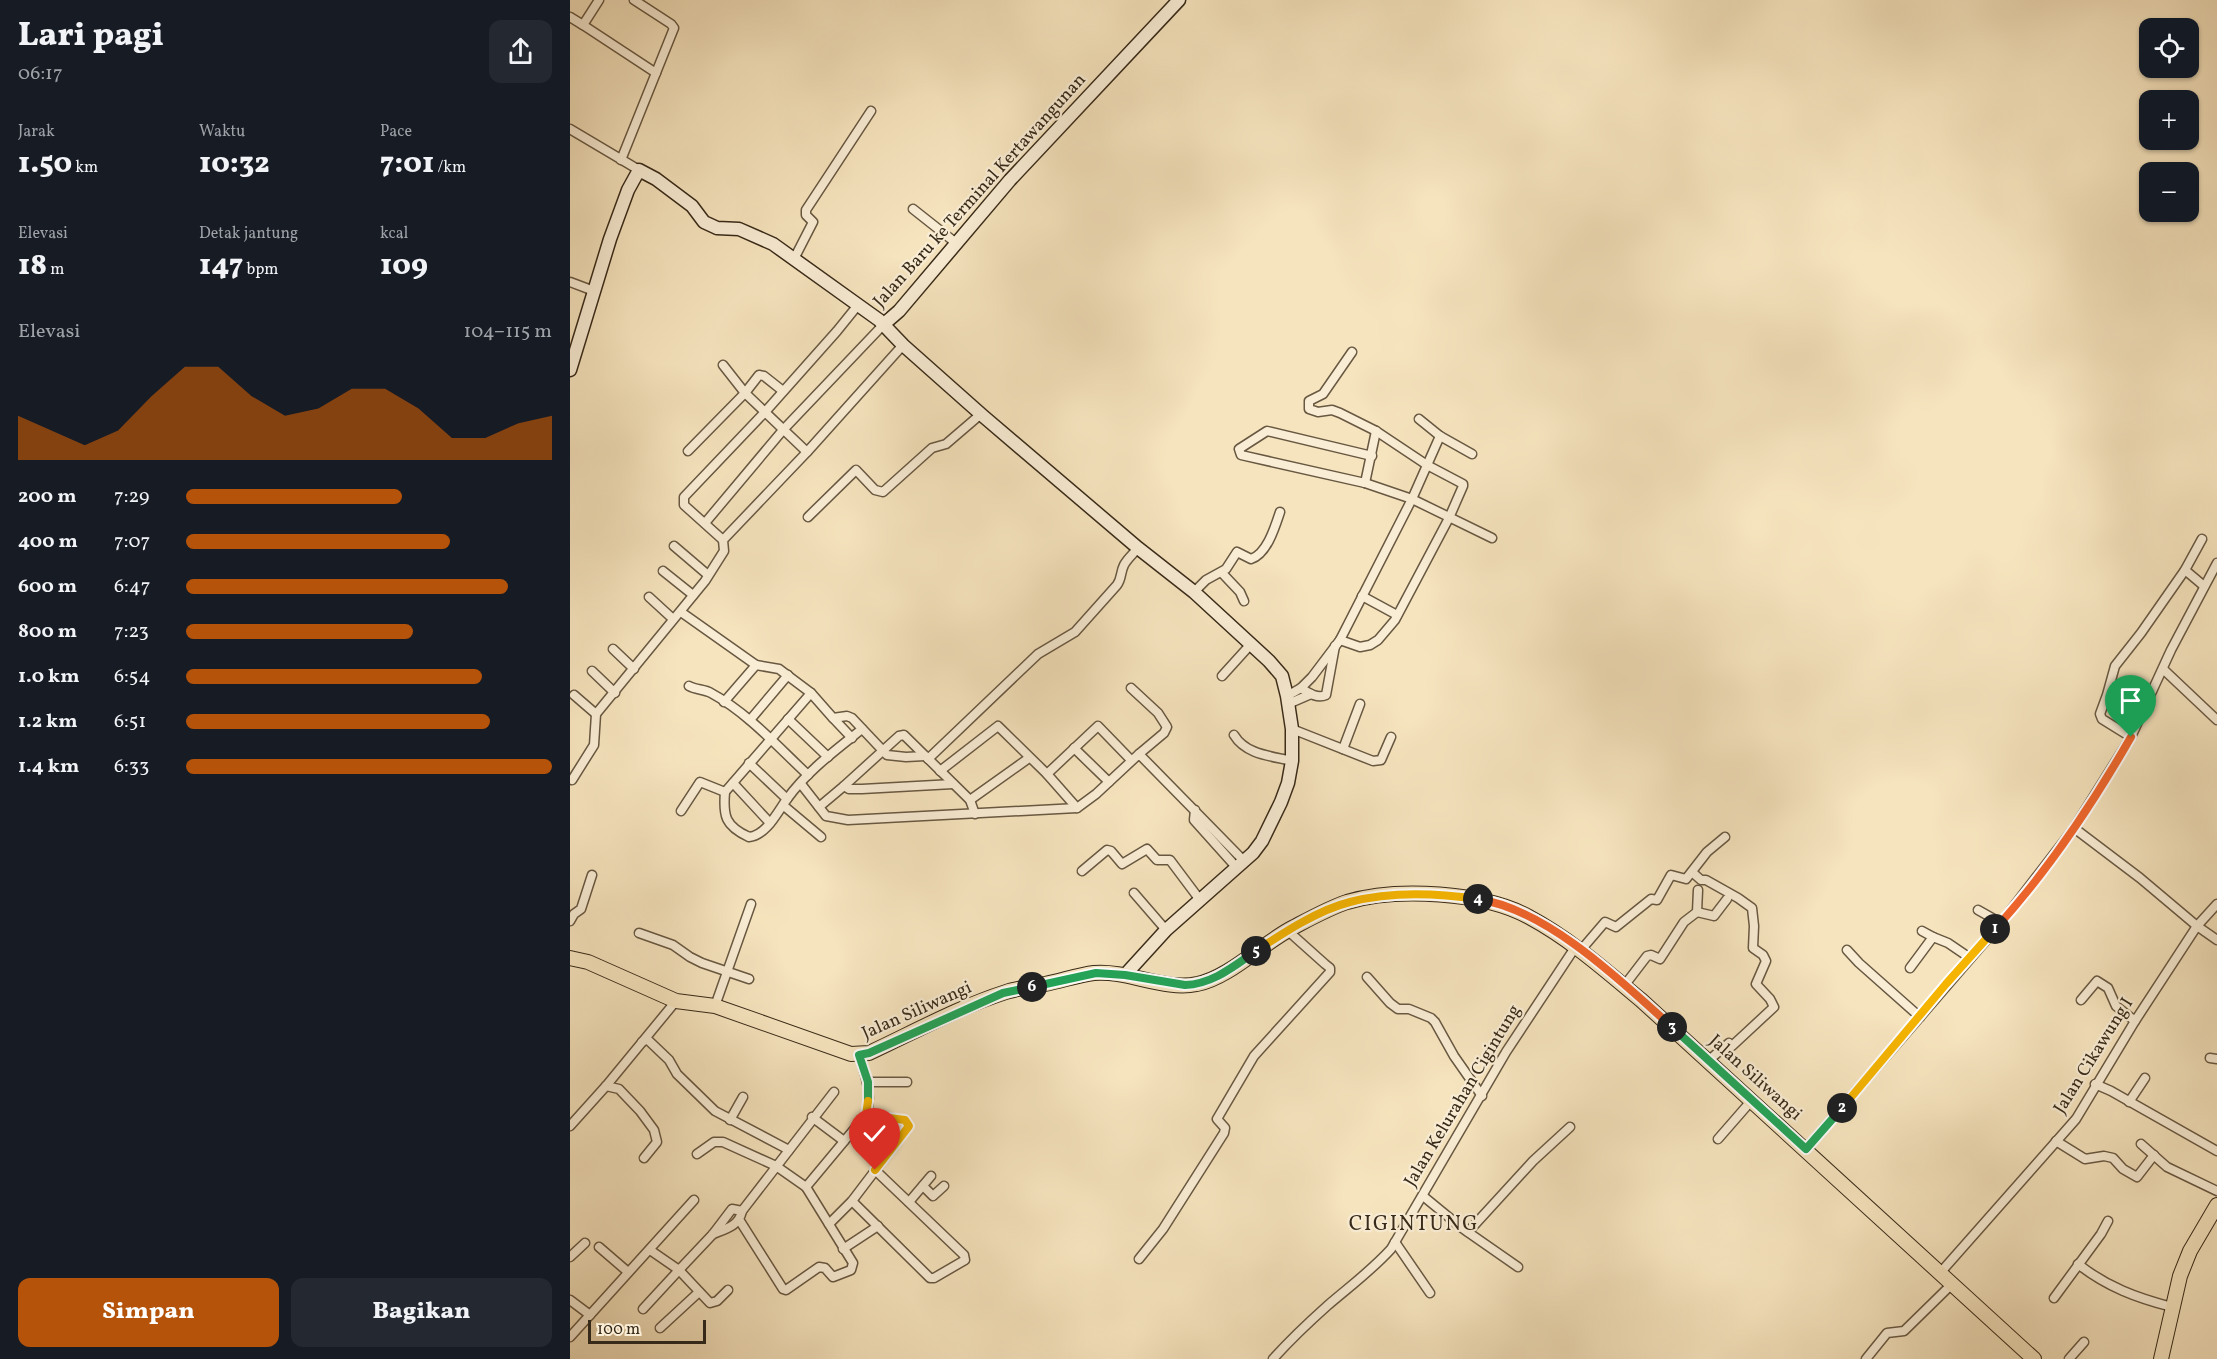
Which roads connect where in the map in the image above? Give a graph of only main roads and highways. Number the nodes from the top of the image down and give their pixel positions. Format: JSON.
{"nodes":[{"id":1,"x":1179,"y":0,"type":"edge"},
{"id":2,"x":884,"y":324,"type":"junction"},
{"id":3,"x":570,"y":370,"type":"edge"},
{"id":4,"x":570,"y":958,"type":"edge"},
{"id":5,"x":1125,"y":975,"type":"junction"},
{"id":6,"x":2216,"y":1208,"type":"edge"},
{"id":7,"x":2034,"y":1359,"type":"edge"},
{"id":8,"x":2161,"y":1359,"type":"edge"}],
"edges":[{"from":1,"to":2,"type":"main road","name":"Jalan Baru ke Terminal Kertawangunan"},
{"from":2,"to":3,"type":"main road","name":"Jalan Baru ke Terminal Kertawangunan"},
{"from":2,"to":5,"type":"main road"},
{"from":4,"to":5,"type":"main road","name":"Jalan Siliwangi"},
{"from":5,"to":7,"type":"main road","name":"Jalan Siliwangi"},
{"from":6,"to":8,"type":"main road"}]}
